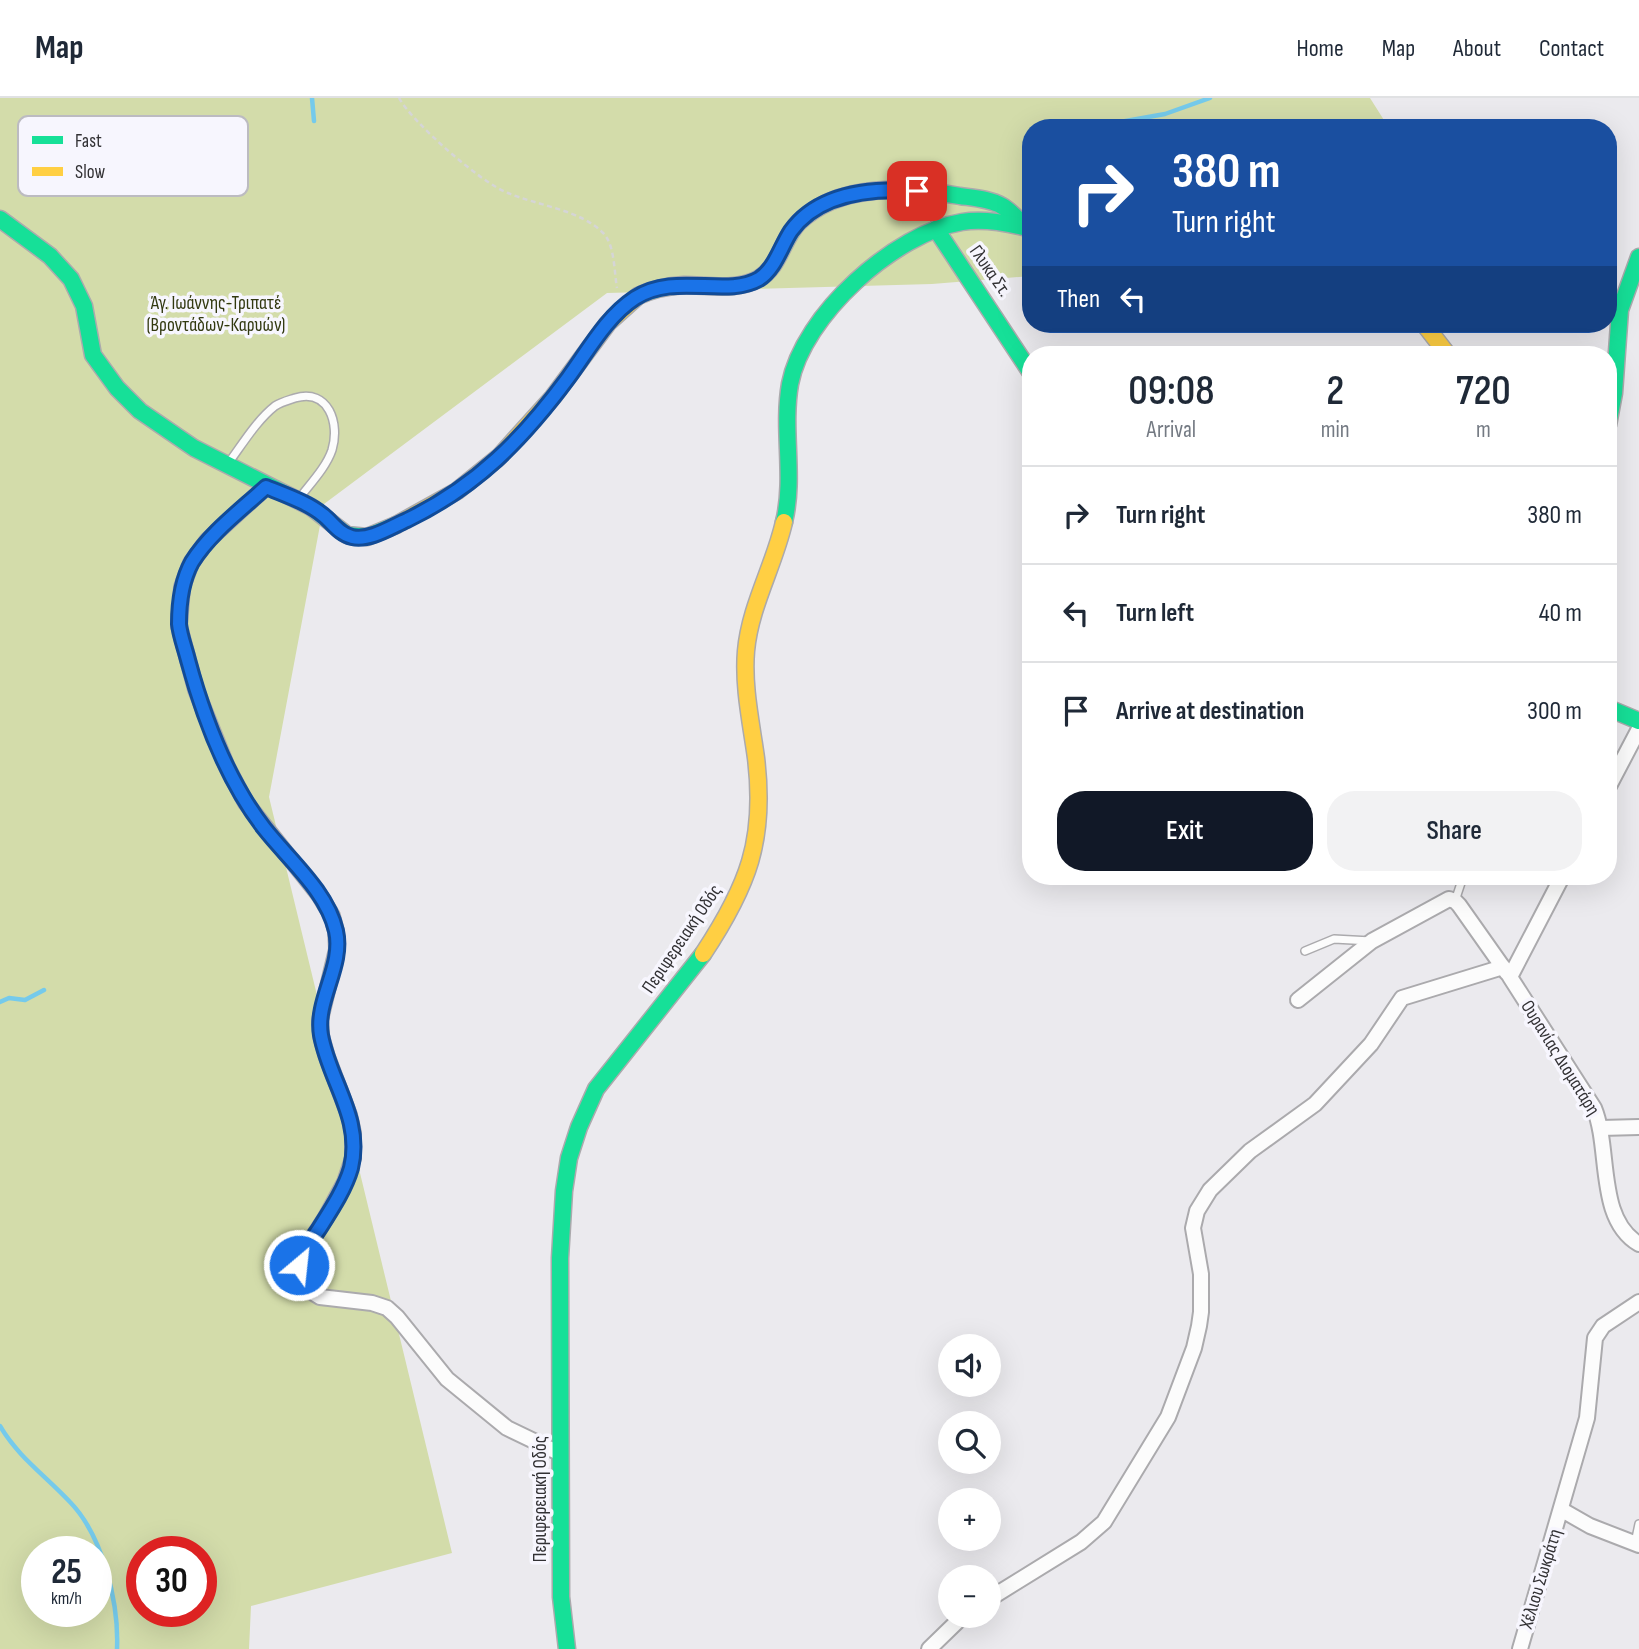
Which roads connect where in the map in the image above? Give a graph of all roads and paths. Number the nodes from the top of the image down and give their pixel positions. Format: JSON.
{"nodes":[{"id":1,"x":399,"y":98,"type":"edge"},
{"id":2,"x":0,"y":219,"type":"edge"},
{"id":3,"x":1022,"y":222,"type":"edge"},
{"id":4,"x":1022,"y":227,"type":"edge"},
{"id":5,"x":936,"y":229,"type":"junction"},
{"id":6,"x":1639,"y":257,"type":"edge"},
{"id":7,"x":621,"y":309,"type":"junction"},
{"id":8,"x":1617,"y":352,"type":"edge"},
{"id":9,"x":1022,"y":358,"type":"edge"},
{"id":10,"x":226,"y":466,"type":"junction"},
{"id":11,"x":266,"y":487,"type":"junction"},
{"id":12,"x":298,"y":500,"type":"junction"},
{"id":13,"x":1617,"y":712,"type":"edge"},
{"id":14,"x":1639,"y":721,"type":"edge"},
{"id":15,"x":1639,"y":729,"type":"edge"},
{"id":16,"x":1617,"y":771,"type":"edge"},
{"id":17,"x":1460,"y":885,"type":"edge"},
{"id":18,"x":1557,"y":885,"type":"edge"},
{"id":19,"x":1455,"y":901,"type":"junction"},
{"id":20,"x":1372,"y":941,"type":"junction"},
{"id":21,"x":1305,"y":951,"type":"dead end"},
{"id":22,"x":1507,"y":972,"type":"junction"},
{"id":23,"x":1298,"y":1000,"type":"dead end"},
{"id":24,"x":1639,"y":1127,"type":"edge"},
{"id":25,"x":1601,"y":1128,"type":"junction"},
{"id":26,"x":1639,"y":1244,"type":"edge"},
{"id":27,"x":1639,"y":1302,"type":"edge"},
{"id":28,"x":561,"y":1454,"type":"junction"},
{"id":29,"x":1562,"y":1510,"type":"junction"},
{"id":30,"x":1639,"y":1524,"type":"edge"},
{"id":31,"x":1637,"y":1545,"type":"edge"},
{"id":32,"x":1001,"y":1592,"type":"edge"},
{"id":33,"x":951,"y":1628,"type":"edge"},
{"id":34,"x":567,"y":1649,"type":"edge"},
{"id":35,"x":929,"y":1649,"type":"edge"},
{"id":36,"x":1520,"y":1649,"type":"edge"}],
"edges":[{"from":1,"to":7,"type":"path"},
{"from":2,"to":10,"type":"main road"},
{"from":3,"to":7,"type":"main road"},
{"from":4,"to":5,"type":"main road","name":"Περιφερειακή Οδός"},
{"from":5,"to":9,"type":"main road","name":"Γλυκα Στ."},
{"from":5,"to":28,"type":"main road","name":"Περιφερειακή Οδός"},
{"from":6,"to":8,"type":"main road"},
{"from":7,"to":12,"type":"main road"},
{"from":10,"to":11,"type":"main road"},
{"from":10,"to":12,"type":"lane"},
{"from":11,"to":12,"type":"main road"},
{"from":11,"to":28,"type":"street"},
{"from":13,"to":14,"type":"main road"},
{"from":15,"to":16,"type":"street"},
{"from":17,"to":19,"type":"lane"},
{"from":18,"to":22,"type":"street"},
{"from":19,"to":20,"type":"street"},
{"from":19,"to":22,"type":"street","name":"Ουρανίας Διοματάρη"},
{"from":20,"to":21,"type":"lane"},
{"from":20,"to":23,"type":"street"},
{"from":22,"to":25,"type":"street","name":"Ουρανίας Διοματάρη"},
{"from":22,"to":32,"type":"street"},
{"from":24,"to":25,"type":"street"},
{"from":25,"to":26,"type":"street","name":"Ουρανίας Διοματάρη"},
{"from":27,"to":29,"type":"street"},
{"from":28,"to":34,"type":"main road","name":"Περιφερειακή Οδός"},
{"from":29,"to":31,"type":"street"},
{"from":29,"to":36,"type":"street","name":"Χέλιου Σωκράτη"},
{"from":30,"to":31,"type":"lane"},
{"from":33,"to":35,"type":"street"}]}
